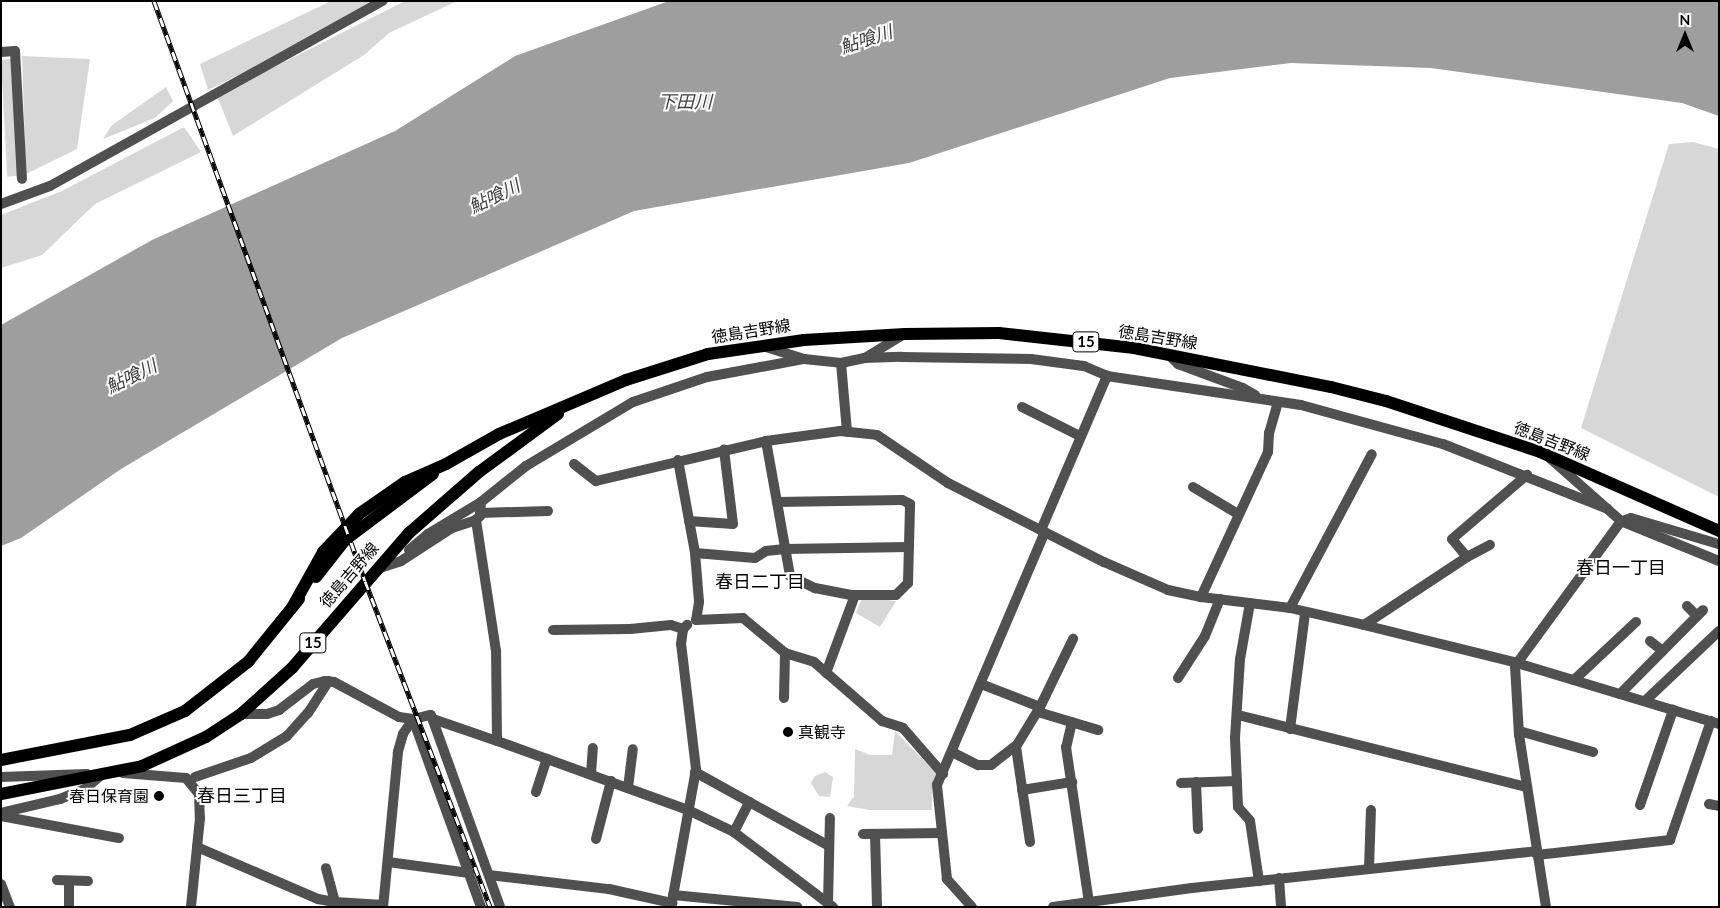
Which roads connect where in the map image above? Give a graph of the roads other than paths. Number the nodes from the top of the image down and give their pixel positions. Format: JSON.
{"nodes":[{"id":1,"x":382,"y":1,"type":"edge"},
{"id":2,"x":1,"y":52,"type":"edge"},
{"id":3,"x":22,"y":179,"type":"dead end"},
{"id":4,"x":1,"y":204,"type":"edge"},
{"id":5,"x":905,"y":334,"type":"junction"},
{"id":6,"x":757,"y":344,"type":"junction"},
{"id":7,"x":1169,"y":355,"type":"junction"},
{"id":8,"x":864,"y":358,"type":"junction"},
{"id":9,"x":804,"y":359,"type":"junction"},
{"id":10,"x":841,"y":363,"type":"junction"},
{"id":11,"x":1107,"y":376,"type":"junction"},
{"id":12,"x":1260,"y":399,"type":"junction"},
{"id":13,"x":574,"y":402,"type":"junction"},
{"id":14,"x":1278,"y":402,"type":"junction"},
{"id":15,"x":1022,"y":407,"type":"dead end"},
{"id":16,"x":847,"y":432,"type":"junction"},
{"id":17,"x":1080,"y":436,"type":"junction"},
{"id":18,"x":766,"y":441,"type":"junction"},
{"id":19,"x":724,"y":450,"type":"junction"},
{"id":20,"x":1372,"y":454,"type":"dead end"},
{"id":21,"x":1545,"y":454,"type":"junction"},
{"id":22,"x":678,"y":460,"type":"junction"},
{"id":23,"x":574,"y":464,"type":"dead end"},
{"id":24,"x":1527,"y":475,"type":"junction"},
{"id":25,"x":1193,"y":488,"type":"dead end"},
{"id":26,"x":481,"y":502,"type":"junction"},
{"id":27,"x":777,"y":502,"type":"junction"},
{"id":28,"x":1608,"y":509,"type":"junction"},
{"id":29,"x":548,"y":512,"type":"dead end"},
{"id":30,"x":1238,"y":514,"type":"junction"},
{"id":31,"x":478,"y":517,"type":"junction"},
{"id":32,"x":689,"y":521,"type":"junction"},
{"id":33,"x":1621,"y":521,"type":"junction"},
{"id":34,"x":1043,"y":531,"type":"junction"},
{"id":35,"x":1719,"y":532,"type":"edge"},
{"id":36,"x":1719,"y":544,"type":"edge"},
{"id":37,"x":1490,"y":545,"type":"dead end"},
{"id":38,"x":909,"y":547,"type":"junction"},
{"id":39,"x":785,"y":549,"type":"junction"},
{"id":40,"x":694,"y":553,"type":"junction"},
{"id":41,"x":1467,"y":557,"type":"junction"},
{"id":42,"x":401,"y":561,"type":"junction"},
{"id":43,"x":1719,"y":561,"type":"edge"},
{"id":44,"x":376,"y":569,"type":"junction"},
{"id":45,"x":855,"y":595,"type":"junction"},
{"id":46,"x":1201,"y":597,"type":"junction"},
{"id":47,"x":1220,"y":599,"type":"junction"},
{"id":48,"x":1250,"y":603,"type":"junction"},
{"id":49,"x":1687,"y":606,"type":"dead end"},
{"id":50,"x":1290,"y":608,"type":"junction"},
{"id":51,"x":1305,"y":613,"type":"junction"},
{"id":52,"x":696,"y":620,"type":"junction"},
{"id":53,"x":1636,"y":622,"type":"dead end"},
{"id":54,"x":1364,"y":625,"type":"junction"},
{"id":55,"x":683,"y":628,"type":"junction"},
{"id":56,"x":553,"y":630,"type":"dead end"},
{"id":57,"x":1719,"y":631,"type":"edge"},
{"id":58,"x":1074,"y":638,"type":"dead end"},
{"id":59,"x":1650,"y":641,"type":"dead end"},
{"id":60,"x":1663,"y":651,"type":"junction"},
{"id":61,"x":785,"y":653,"type":"junction"},
{"id":62,"x":1517,"y":662,"type":"junction"},
{"id":63,"x":826,"y":673,"type":"junction"},
{"id":64,"x":1178,"y":678,"type":"dead end"},
{"id":65,"x":1574,"y":680,"type":"junction"},
{"id":66,"x":329,"y":681,"type":"junction"},
{"id":67,"x":981,"y":684,"type":"junction"},
{"id":68,"x":1620,"y":694,"type":"junction"},
{"id":69,"x":784,"y":698,"type":"dead end"},
{"id":70,"x":1645,"y":701,"type":"junction"},
{"id":71,"x":1039,"y":709,"type":"junction"},
{"id":72,"x":1673,"y":710,"type":"junction"},
{"id":73,"x":241,"y":714,"type":"junction"},
{"id":74,"x":1238,"y":715,"type":"junction"},
{"id":75,"x":432,"y":717,"type":"junction"},
{"id":76,"x":413,"y":719,"type":"junction"},
{"id":77,"x":1072,"y":722,"type":"junction"},
{"id":78,"x":1715,"y":722,"type":"edge"},
{"id":79,"x":1290,"y":729,"type":"junction"},
{"id":80,"x":1098,"y":730,"type":"dead end"},
{"id":81,"x":1519,"y":731,"type":"junction"},
{"id":82,"x":497,"y":741,"type":"junction"},
{"id":83,"x":1016,"y":747,"type":"junction"},
{"id":84,"x":593,"y":748,"type":"dead end"},
{"id":85,"x":633,"y":749,"type":"dead end"},
{"id":86,"x":952,"y":752,"type":"junction"},
{"id":87,"x":1593,"y":752,"type":"dead end"},
{"id":88,"x":547,"y":759,"type":"junction"},
{"id":89,"x":1,"y":760,"type":"edge"},
{"id":90,"x":695,"y":772,"type":"junction"},
{"id":91,"x":120,"y":773,"type":"junction"},
{"id":92,"x":591,"y":774,"type":"junction"},
{"id":93,"x":942,"y":774,"type":"junction"},
{"id":94,"x":100,"y":776,"type":"junction"},
{"id":95,"x":1,"y":777,"type":"edge"},
{"id":96,"x":195,"y":777,"type":"dead end"},
{"id":97,"x":611,"y":781,"type":"junction"},
{"id":98,"x":1237,"y":781,"type":"junction"},
{"id":99,"x":1072,"y":782,"type":"junction"},
{"id":100,"x":1196,"y":782,"type":"junction"},
{"id":101,"x":1181,"y":783,"type":"dead end"},
{"id":102,"x":1527,"y":787,"type":"junction"},
{"id":103,"x":628,"y":788,"type":"junction"},
{"id":104,"x":1022,"y":790,"type":"junction"},
{"id":105,"x":536,"y":792,"type":"dead end"},
{"id":106,"x":1,"y":794,"type":"edge"},
{"id":107,"x":749,"y":802,"type":"junction"},
{"id":108,"x":1640,"y":805,"type":"dead end"},
{"id":109,"x":688,"y":810,"type":"junction"},
{"id":110,"x":1371,"y":810,"type":"dead end"},
{"id":111,"x":1,"y":815,"type":"edge"},
{"id":112,"x":830,"y":818,"type":"dead end"},
{"id":113,"x":1198,"y":829,"type":"dead end"},
{"id":114,"x":734,"y":832,"type":"junction"},
{"id":115,"x":942,"y":833,"type":"junction"},
{"id":116,"x":863,"y":834,"type":"dead end"},
{"id":117,"x":875,"y":834,"type":"junction"},
{"id":118,"x":119,"y":838,"type":"dead end"},
{"id":119,"x":596,"y":839,"type":"dead end"},
{"id":120,"x":1030,"y":842,"type":"dead end"},
{"id":121,"x":829,"y":846,"type":"junction"},
{"id":122,"x":197,"y":847,"type":"junction"},
{"id":123,"x":1537,"y":853,"type":"junction"},
{"id":124,"x":388,"y":862,"type":"junction"},
{"id":125,"x":326,"y":868,"type":"dead end"},
{"id":126,"x":1369,"y":869,"type":"junction"},
{"id":127,"x":468,"y":873,"type":"junction"},
{"id":128,"x":489,"y":875,"type":"junction"},
{"id":129,"x":1279,"y":878,"type":"junction"},
{"id":130,"x":57,"y":880,"type":"dead end"},
{"id":131,"x":69,"y":881,"type":"junction"},
{"id":132,"x":88,"y":881,"type":"dead end"},
{"id":133,"x":1259,"y":881,"type":"junction"},
{"id":134,"x":1,"y":884,"type":"edge"},
{"id":135,"x":672,"y":901,"type":"edge"},
{"id":136,"x":1089,"y":902,"type":"junction"},
{"id":137,"x":334,"y":904,"type":"edge"},
{"id":138,"x":831,"y":905,"type":"edge"},
{"id":139,"x":383,"y":906,"type":"edge"},
{"id":140,"x":10,"y":907,"type":"edge"},
{"id":141,"x":69,"y":907,"type":"edge"},
{"id":142,"x":191,"y":907,"type":"edge"},
{"id":143,"x":481,"y":907,"type":"edge"},
{"id":144,"x":500,"y":907,"type":"edge"},
{"id":145,"x":797,"y":907,"type":"edge"},
{"id":146,"x":877,"y":907,"type":"edge"},
{"id":147,"x":972,"y":907,"type":"edge"},
{"id":148,"x":1054,"y":907,"type":"edge"},
{"id":149,"x":1281,"y":907,"type":"edge"},
{"id":150,"x":1546,"y":907,"type":"edge"}],
"edges":[{"from":1,"to":4,"type":"street"},
{"from":2,"to":3,"type":"street"},
{"from":5,"to":6,"type":"main road","name":"徳島吉野線","number":"15"},
{"from":5,"to":7,"type":"main road","name":"徳島吉野線","number":"15"},
{"from":5,"to":8,"type":"street"},
{"from":6,"to":9,"type":"street"},
{"from":6,"to":13,"type":"main road","name":"徳島吉野線","number":"15"},
{"from":7,"to":12,"type":"street"},
{"from":7,"to":21,"type":"main road","name":"徳島吉野線","number":"15"},
{"from":8,"to":10,"type":"street"},
{"from":8,"to":11,"type":"street"},
{"from":9,"to":10,"type":"street"},
{"from":9,"to":26,"type":"street"},
{"from":10,"to":16,"type":"street"},
{"from":11,"to":12,"type":"street"},
{"from":11,"to":17,"type":"street"},
{"from":12,"to":14,"type":"street"},
{"from":13,"to":44,"type":"main road","name":"徳島吉野線","number":"15"},
{"from":13,"to":89,"type":"main road","name":"徳島吉野線","number":"15"},
{"from":14,"to":24,"type":"street"},
{"from":14,"to":30,"type":"street"},
{"from":15,"to":17,"type":"street"},
{"from":16,"to":18,"type":"street"},
{"from":16,"to":34,"type":"street"},
{"from":17,"to":34,"type":"street"},
{"from":18,"to":19,"type":"street"},
{"from":18,"to":27,"type":"street"},
{"from":19,"to":22,"type":"street"},
{"from":19,"to":32,"type":"street"},
{"from":20,"to":50,"type":"street"},
{"from":21,"to":28,"type":"street"},
{"from":21,"to":35,"type":"main road","name":"徳島吉野線","number":"15"},
{"from":22,"to":23,"type":"street"},
{"from":22,"to":32,"type":"street"},
{"from":24,"to":28,"type":"street"},
{"from":24,"to":41,"type":"street"},
{"from":25,"to":30,"type":"street"},
{"from":26,"to":31,"type":"street"},
{"from":26,"to":42,"type":"street"},
{"from":27,"to":38,"type":"street"},
{"from":27,"to":39,"type":"street"},
{"from":28,"to":33,"type":"street"},
{"from":29,"to":31,"type":"street"},
{"from":30,"to":46,"type":"street"},
{"from":31,"to":42,"type":"street"},
{"from":31,"to":82,"type":"street"},
{"from":32,"to":40,"type":"street"},
{"from":33,"to":36,"type":"street"},
{"from":33,"to":43,"type":"street"},
{"from":33,"to":62,"type":"street"},
{"from":34,"to":46,"type":"street"},
{"from":34,"to":67,"type":"street"},
{"from":37,"to":41,"type":"street"},
{"from":38,"to":39,"type":"street"},
{"from":38,"to":45,"type":"street"},
{"from":39,"to":40,"type":"street"},
{"from":39,"to":45,"type":"street"},
{"from":40,"to":52,"type":"street"},
{"from":41,"to":54,"type":"street"},
{"from":42,"to":44,"type":"street"},
{"from":44,"to":73,"type":"main road","name":"徳島吉野線","number":"15"},
{"from":45,"to":63,"type":"street"},
{"from":46,"to":47,"type":"street"},
{"from":47,"to":48,"type":"street"},
{"from":47,"to":64,"type":"street"},
{"from":48,"to":50,"type":"street"},
{"from":48,"to":74,"type":"street"},
{"from":49,"to":60,"type":"street"},
{"from":50,"to":51,"type":"street"},
{"from":51,"to":54,"type":"street"},
{"from":51,"to":79,"type":"street"},
{"from":52,"to":55,"type":"street"},
{"from":52,"to":61,"type":"street"},
{"from":53,"to":65,"type":"street"},
{"from":54,"to":62,"type":"street"},
{"from":55,"to":56,"type":"street"},
{"from":55,"to":90,"type":"street"},
{"from":57,"to":70,"type":"street"},
{"from":58,"to":71,"type":"street"},
{"from":59,"to":60,"type":"street"},
{"from":60,"to":68,"type":"street"},
{"from":61,"to":63,"type":"street"},
{"from":61,"to":69,"type":"street"},
{"from":62,"to":65,"type":"street"},
{"from":62,"to":81,"type":"street"},
{"from":63,"to":93,"type":"street"},
{"from":65,"to":68,"type":"street"},
{"from":66,"to":73,"type":"street"},
{"from":66,"to":76,"type":"street"},
{"from":66,"to":96,"type":"street"},
{"from":67,"to":71,"type":"street"},
{"from":67,"to":86,"type":"street"},
{"from":68,"to":70,"type":"street"},
{"from":70,"to":72,"type":"street"},
{"from":71,"to":77,"type":"street"},
{"from":71,"to":83,"type":"street"},
{"from":72,"to":78,"type":"street"},
{"from":72,"to":108,"type":"street"},
{"from":73,"to":91,"type":"main road","name":"徳島吉野線","number":"15"},
{"from":74,"to":79,"type":"street"},
{"from":74,"to":98,"type":"street"},
{"from":75,"to":76,"type":"street"},
{"from":75,"to":82,"type":"street"},
{"from":75,"to":128,"type":"street"},
{"from":76,"to":124,"type":"street"},
{"from":76,"to":127,"type":"street"},
{"from":77,"to":80,"type":"street"},
{"from":77,"to":99,"type":"street"},
{"from":78,"to":123,"type":"street"},
{"from":79,"to":102,"type":"street"},
{"from":81,"to":87,"type":"street"},
{"from":81,"to":102,"type":"street"},
{"from":82,"to":88,"type":"street"},
{"from":83,"to":86,"type":"street"},
{"from":83,"to":104,"type":"street"},
{"from":84,"to":92,"type":"street"},
{"from":85,"to":103,"type":"street"},
{"from":86,"to":93,"type":"street"},
{"from":88,"to":92,"type":"street"},
{"from":88,"to":105,"type":"street"},
{"from":90,"to":107,"type":"street"},
{"from":90,"to":109,"type":"street"},
{"from":91,"to":94,"type":"main road","name":"徳島吉野線","number":"15"},
{"from":91,"to":122,"type":"street"},
{"from":92,"to":97,"type":"street"},
{"from":93,"to":115,"type":"street"},
{"from":94,"to":95,"type":"street"},
{"from":94,"to":106,"type":"main road","name":"徳島吉野線","number":"15"},
{"from":94,"to":111,"type":"street"},
{"from":97,"to":103,"type":"street"},
{"from":97,"to":119,"type":"street"},
{"from":98,"to":100,"type":"street"},
{"from":98,"to":133,"type":"street"},
{"from":99,"to":104,"type":"street"},
{"from":99,"to":136,"type":"street"},
{"from":100,"to":101,"type":"street"},
{"from":100,"to":113,"type":"street"},
{"from":102,"to":123,"type":"street"},
{"from":103,"to":109,"type":"street"},
{"from":104,"to":120,"type":"street"},
{"from":107,"to":114,"type":"street"},
{"from":107,"to":121,"type":"street"},
{"from":109,"to":114,"type":"street"},
{"from":109,"to":135,"type":"street"},
{"from":110,"to":126,"type":"street"},
{"from":111,"to":118,"type":"street"},
{"from":112,"to":121,"type":"street"},
{"from":114,"to":138,"type":"street"},
{"from":115,"to":117,"type":"street"},
{"from":115,"to":147,"type":"street"},
{"from":116,"to":117,"type":"street"},
{"from":117,"to":146,"type":"street"},
{"from":121,"to":138,"type":"street"},
{"from":122,"to":137,"type":"street"},
{"from":122,"to":142,"type":"street"},
{"from":123,"to":126,"type":"street"},
{"from":123,"to":150,"type":"street"},
{"from":124,"to":127,"type":"street"},
{"from":124,"to":139,"type":"street"},
{"from":125,"to":137,"type":"street"},
{"from":126,"to":129,"type":"street"},
{"from":127,"to":143,"type":"street"},
{"from":128,"to":135,"type":"street"},
{"from":128,"to":144,"type":"street"},
{"from":129,"to":133,"type":"street"},
{"from":129,"to":149,"type":"street"},
{"from":130,"to":131,"type":"street"},
{"from":131,"to":132,"type":"street"},
{"from":131,"to":141,"type":"street"},
{"from":133,"to":136,"type":"street"},
{"from":134,"to":140,"type":"street"},
{"from":135,"to":145,"type":"street"},
{"from":136,"to":148,"type":"street"},
{"from":137,"to":139,"type":"street"}]}
